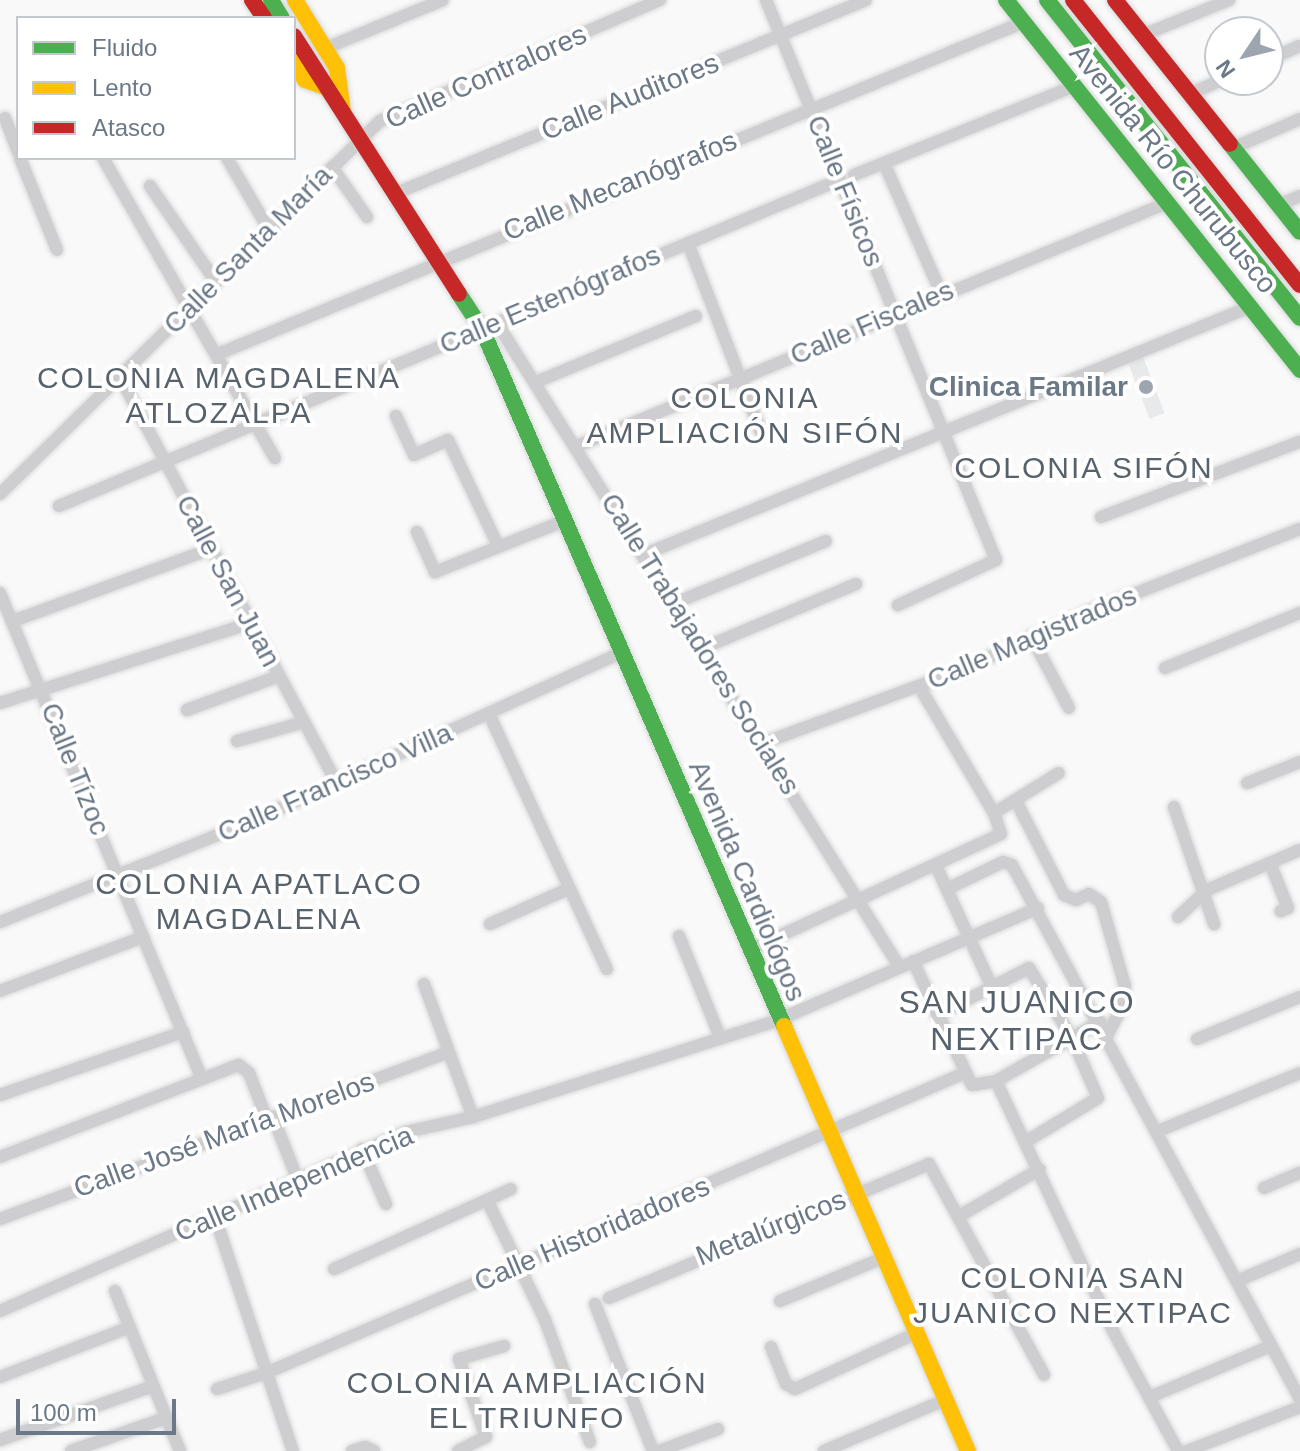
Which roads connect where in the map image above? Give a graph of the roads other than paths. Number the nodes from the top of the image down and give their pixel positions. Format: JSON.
{"nodes":[{"id":1,"x":295,"y":0,"type":"edge"},
{"id":2,"x":443,"y":0,"type":"edge"},
{"id":3,"x":660,"y":0,"type":"edge"},
{"id":4,"x":766,"y":0,"type":"edge"},
{"id":5,"x":866,"y":0,"type":"edge"},
{"id":6,"x":1006,"y":0,"type":"edge"},
{"id":7,"x":1047,"y":0,"type":"edge"},
{"id":8,"x":1073,"y":0,"type":"edge"},
{"id":9,"x":1115,"y":0,"type":"edge"},
{"id":10,"x":1229,"y":0,"type":"edge"},
{"id":11,"x":1024,"y":22,"type":"junction"},
{"id":12,"x":1143,"y":35,"type":"junction"},
{"id":13,"x":781,"y":36,"type":"junction"},
{"id":14,"x":296,"y":39,"type":"edge"},
{"id":15,"x":326,"y":48,"type":"junction"},
{"id":16,"x":296,"y":66,"type":"edge"},
{"id":17,"x":1074,"y":86,"type":"junction"},
{"id":18,"x":325,"y":87,"type":"junction"},
{"id":19,"x":1204,"y":88,"type":"edge"},
{"id":20,"x":1190,"y":94,"type":"junction"},
{"id":21,"x":811,"y":108,"type":"junction"},
{"id":22,"x":344,"y":117,"type":"junction"},
{"id":23,"x":2,"y":119,"type":"edge"},
{"id":24,"x":1300,"y":119,"type":"edge"},
{"id":25,"x":359,"y":140,"type":"junction"},
{"id":26,"x":16,"y":148,"type":"edge"},
{"id":27,"x":1233,"y":148,"type":"junction"},
{"id":28,"x":21,"y":160,"type":"edge"},
{"id":29,"x":104,"y":160,"type":"edge"},
{"id":30,"x":228,"y":160,"type":"edge"},
{"id":31,"x":884,"y":163,"type":"junction"},
{"id":32,"x":332,"y":167,"type":"junction"},
{"id":33,"x":854,"y":175,"type":"dead end"},
{"id":34,"x":839,"y":180,"type":"junction"},
{"id":35,"x":150,"y":186,"type":"dead end"},
{"id":36,"x":394,"y":194,"type":"junction"},
{"id":37,"x":1300,"y":196,"type":"edge"},
{"id":38,"x":1167,"y":203,"type":"junction"},
{"id":39,"x":1278,"y":205,"type":"junction"},
{"id":40,"x":367,"y":217,"type":"dead end"},
{"id":41,"x":269,"y":230,"type":"junction"},
{"id":42,"x":1300,"y":232,"type":"edge"},
{"id":43,"x":688,"y":243,"type":"junction"},
{"id":44,"x":57,"y":250,"type":"dead end"},
{"id":45,"x":438,"y":261,"type":"junction"},
{"id":46,"x":216,"y":282,"type":"junction"},
{"id":47,"x":1300,"y":285,"type":"edge"},
{"id":48,"x":941,"y":293,"type":"junction"},
{"id":49,"x":191,"y":307,"type":"junction"},
{"id":50,"x":1250,"y":307,"type":"junction"},
{"id":51,"x":894,"y":312,"type":"junction"},
{"id":52,"x":696,"y":316,"type":"dead end"},
{"id":53,"x":1300,"y":318,"type":"edge"},
{"id":54,"x":489,"y":326,"type":"junction"},
{"id":55,"x":218,"y":354,"type":"junction"},
{"id":56,"x":1300,"y":370,"type":"edge"},
{"id":57,"x":120,"y":377,"type":"junction"},
{"id":58,"x":741,"y":379,"type":"junction"},
{"id":59,"x":536,"y":382,"type":"junction"},
{"id":60,"x":396,"y":416,"type":"dead end"},
{"id":61,"x":256,"y":424,"type":"junction"},
{"id":62,"x":761,"y":432,"type":"dead end"},
{"id":63,"x":941,"y":432,"type":"junction"},
{"id":64,"x":1300,"y":442,"type":"edge"},
{"id":65,"x":577,"y":446,"type":"junction"},
{"id":66,"x":275,"y":458,"type":"dead end"},
{"id":67,"x":164,"y":461,"type":"junction"},
{"id":68,"x":0,"y":494,"type":"edge"},
{"id":69,"x":59,"y":506,"type":"dead end"},
{"id":70,"x":1101,"y":517,"type":"dead end"},
{"id":71,"x":564,"y":521,"type":"junction"},
{"id":72,"x":1300,"y":529,"type":"edge"},
{"id":73,"x":417,"y":532,"type":"dead end"},
{"id":74,"x":826,"y":541,"type":"dead end"},
{"id":75,"x":498,"y":546,"type":"junction"},
{"id":76,"x":211,"y":549,"type":"junction"},
{"id":77,"x":645,"y":554,"type":"junction"},
{"id":78,"x":856,"y":584,"type":"dead end"},
{"id":79,"x":0,"y":593,"type":"edge"},
{"id":80,"x":675,"y":603,"type":"junction"},
{"id":81,"x":898,"y":605,"type":"dead end"},
{"id":82,"x":1300,"y":613,"type":"edge"},
{"id":83,"x":13,"y":621,"type":"junction"},
{"id":84,"x":250,"y":623,"type":"junction"},
{"id":85,"x":1031,"y":636,"type":"junction"},
{"id":86,"x":703,"y":648,"type":"junction"},
{"id":87,"x":621,"y":653,"type":"junction"},
{"id":88,"x":1165,"y":668,"type":"dead end"},
{"id":89,"x":279,"y":676,"type":"junction"},
{"id":90,"x":919,"y":686,"type":"junction"},
{"id":91,"x":42,"y":691,"type":"junction"},
{"id":92,"x":0,"y":703,"type":"edge"},
{"id":93,"x":1069,"y":708,"type":"dead end"},
{"id":94,"x":187,"y":710,"type":"dead end"},
{"id":95,"x":489,"y":714,"type":"junction"},
{"id":96,"x":304,"y":722,"type":"junction"},
{"id":97,"x":237,"y":741,"type":"dead end"},
{"id":98,"x":763,"y":743,"type":"junction"},
{"id":99,"x":1300,"y":762,"type":"edge"},
{"id":100,"x":1059,"y":773,"type":"dead end"},
{"id":101,"x":1247,"y":783,"type":"dead end"},
{"id":102,"x":337,"y":784,"type":"junction"},
{"id":103,"x":1016,"y":801,"type":"junction"},
{"id":104,"x":1174,"y":807,"type":"dead end"},
{"id":105,"x":994,"y":813,"type":"junction"},
{"id":106,"x":1300,"y":850,"type":"edge"},
{"id":107,"x":1270,"y":863,"type":"junction"},
{"id":108,"x":936,"y":866,"type":"junction"},
{"id":109,"x":119,"y":877,"type":"junction"},
{"id":110,"x":568,"y":889,"type":"junction"},
{"id":111,"x":947,"y":889,"type":"junction"},
{"id":112,"x":1207,"y":890,"type":"junction"},
{"id":113,"x":860,"y":902,"type":"junction"},
{"id":114,"x":1038,"y":908,"type":"junction"},
{"id":115,"x":1281,"y":911,"type":"dead end"},
{"id":116,"x":1178,"y":917,"type":"dead end"},
{"id":117,"x":1,"y":919,"type":"edge"},
{"id":118,"x":490,"y":924,"type":"dead end"},
{"id":119,"x":1214,"y":924,"type":"dead end"},
{"id":120,"x":679,"y":936,"type":"dead end"},
{"id":121,"x":968,"y":936,"type":"junction"},
{"id":122,"x":143,"y":937,"type":"junction"},
{"id":123,"x":749,"y":950,"type":"junction"},
{"id":124,"x":913,"y":961,"type":"junction"},
{"id":125,"x":899,"y":966,"type":"junction"},
{"id":126,"x":607,"y":969,"type":"dead end"},
{"id":127,"x":424,"y":984,"type":"dead end"},
{"id":128,"x":992,"y":987,"type":"junction"},
{"id":129,"x":0,"y":991,"type":"edge"},
{"id":130,"x":1300,"y":997,"type":"edge"},
{"id":131,"x":937,"y":1015,"type":"junction"},
{"id":132,"x":778,"y":1020,"type":"junction"},
{"id":133,"x":1100,"y":1022,"type":"junction"},
{"id":134,"x":183,"y":1032,"type":"junction"},
{"id":135,"x":1107,"y":1035,"type":"junction"},
{"id":136,"x":720,"y":1037,"type":"junction"},
{"id":137,"x":1072,"y":1038,"type":"junction"},
{"id":138,"x":1197,"y":1039,"type":"dead end"},
{"id":139,"x":448,"y":1052,"type":"junction"},
{"id":140,"x":965,"y":1073,"type":"junction"},
{"id":141,"x":1300,"y":1073,"type":"edge"},
{"id":142,"x":202,"y":1079,"type":"junction"},
{"id":143,"x":990,"y":1084,"type":"junction"},
{"id":144,"x":0,"y":1095,"type":"edge"},
{"id":145,"x":270,"y":1117,"type":"junction"},
{"id":146,"x":473,"y":1117,"type":"junction"},
{"id":147,"x":1158,"y":1131,"type":"junction"},
{"id":148,"x":827,"y":1132,"type":"junction"},
{"id":149,"x":1027,"y":1141,"type":"junction"},
{"id":150,"x":362,"y":1149,"type":"junction"},
{"id":151,"x":0,"y":1157,"type":"edge"},
{"id":152,"x":1040,"y":1169,"type":"junction"},
{"id":153,"x":1300,"y":1173,"type":"edge"},
{"id":154,"x":297,"y":1178,"type":"junction"},
{"id":155,"x":1264,"y":1188,"type":"dead end"},
{"id":156,"x":511,"y":1189,"type":"dead end"},
{"id":157,"x":854,"y":1194,"type":"junction"},
{"id":158,"x":487,"y":1200,"type":"junction"},
{"id":159,"x":386,"y":1204,"type":"dead end"},
{"id":160,"x":961,"y":1215,"type":"junction"},
{"id":161,"x":215,"y":1217,"type":"junction"},
{"id":162,"x":0,"y":1219,"type":"edge"},
{"id":163,"x":1300,"y":1254,"type":"edge"},
{"id":164,"x":883,"y":1258,"type":"junction"},
{"id":165,"x":517,"y":1266,"type":"junction"},
{"id":166,"x":334,"y":1269,"type":"dead end"},
{"id":167,"x":1237,"y":1281,"type":"junction"},
{"id":168,"x":115,"y":1291,"type":"dead end"},
{"id":169,"x":609,"y":1298,"type":"dead end"},
{"id":170,"x":780,"y":1301,"type":"dead end"},
{"id":171,"x":595,"y":1304,"type":"dead end"},
{"id":172,"x":0,"y":1311,"type":"edge"},
{"id":173,"x":130,"y":1327,"type":"junction"},
{"id":174,"x":916,"y":1333,"type":"junction"},
{"id":175,"x":504,"y":1346,"type":"dead end"},
{"id":176,"x":1271,"y":1346,"type":"junction"},
{"id":177,"x":771,"y":1347,"type":"dead end"},
{"id":178,"x":266,"y":1373,"type":"junction"},
{"id":179,"x":1044,"y":1375,"type":"dead end"},
{"id":180,"x":0,"y":1377,"type":"edge"},
{"id":181,"x":153,"y":1386,"type":"junction"},
{"id":182,"x":217,"y":1389,"type":"dead end"},
{"id":183,"x":1150,"y":1397,"type":"junction"},
{"id":184,"x":1300,"y":1399,"type":"edge"},
{"id":185,"x":945,"y":1400,"type":"junction"},
{"id":186,"x":1300,"y":1407,"type":"edge"},
{"id":187,"x":166,"y":1418,"type":"junction"},
{"id":188,"x":718,"y":1429,"type":"dead end"},
{"id":189,"x":0,"y":1440,"type":"edge"},
{"id":190,"x":590,"y":1442,"type":"dead end"},
{"id":191,"x":71,"y":1451,"type":"edge"},
{"id":192,"x":180,"y":1451,"type":"edge"},
{"id":193,"x":293,"y":1451,"type":"edge"},
{"id":194,"x":352,"y":1451,"type":"edge"},
{"id":195,"x":374,"y":1451,"type":"edge"},
{"id":196,"x":458,"y":1451,"type":"edge"},
{"id":197,"x":653,"y":1451,"type":"edge"},
{"id":198,"x":659,"y":1451,"type":"edge"},
{"id":199,"x":824,"y":1451,"type":"edge"},
{"id":200,"x":968,"y":1451,"type":"edge"},
{"id":201,"x":1178,"y":1451,"type":"edge"},
{"id":202,"x":1187,"y":1451,"type":"edge"}],
"edges":[{"from":1,"to":15,"type":"main road"},
{"from":2,"to":15,"type":"street"},
{"from":3,"to":25,"type":"street","name":"Calle Contralores"},
{"from":4,"to":13,"type":"street","name":"Calle Físicos"},
{"from":5,"to":13,"type":"street","name":"Calle Auditores"},
{"from":6,"to":11,"type":"main road","name":"Avenida Río Churubusco"},
{"from":7,"to":53,"type":"main road"},
{"from":8,"to":47,"type":"main road"},
{"from":9,"to":12,"type":"main road"},
{"from":10,"to":12,"type":"street"},
{"from":11,"to":17,"type":"main road","name":"Avenida Río Churubusco"},
{"from":11,"to":21,"type":"street","name":"Calle Mecanógrafos"},
{"from":12,"to":20,"type":"main road"},
{"from":13,"to":21,"type":"street","name":"Calle Físicos"},
{"from":13,"to":36,"type":"street","name":"Calle Auditores"},
{"from":14,"to":18,"type":"main road","name":"Avenida Cardiológos"},
{"from":15,"to":22,"type":"main road"},
{"from":16,"to":18,"type":"main road"},
{"from":17,"to":31,"type":"street"},
{"from":17,"to":38,"type":"main road","name":"Avenida Río Churubusco"},
{"from":18,"to":22,"type":"main road","name":"Avenida Cardiológos"},
{"from":19,"to":20,"type":"street"},
{"from":20,"to":27,"type":"main road"},
{"from":21,"to":34,"type":"street","name":"Calle Físicos"},
{"from":21,"to":45,"type":"street","name":"Calle Mecanógrafos"},
{"from":22,"to":25,"type":"main road","name":"Avenida Cardiológos"},
{"from":23,"to":26,"type":"street"},
{"from":24,"to":27,"type":"street"},
{"from":25,"to":32,"type":"street","name":"Calle Santa María"},
{"from":25,"to":36,"type":"main road","name":"Avenida Cardiológos"},
{"from":27,"to":39,"type":"main road"},
{"from":28,"to":44,"type":"street"},
{"from":29,"to":49,"type":"street"},
{"from":30,"to":41,"type":"street"},
{"from":31,"to":33,"type":"street"},
{"from":31,"to":48,"type":"street","name":"Calle Físicos"},
{"from":32,"to":40,"type":"street"},
{"from":32,"to":41,"type":"street","name":"Calle Santa María"},
{"from":34,"to":43,"type":"street","name":"Calle Estenógrafos"},
{"from":34,"to":51,"type":"street","name":"Calle Físicos"},
{"from":35,"to":46,"type":"street"},
{"from":36,"to":45,"type":"main road","name":"Avenida Cardiológos"},
{"from":37,"to":39,"type":"street"},
{"from":38,"to":48,"type":"street","name":"Calle Fiscales"},
{"from":38,"to":50,"type":"main road","name":"Avenida Río Churubusco"},
{"from":39,"to":42,"type":"main road"},
{"from":41,"to":46,"type":"street","name":"Calle Santa María"},
{"from":43,"to":54,"type":"street","name":"Calle Estenógrafos"},
{"from":43,"to":58,"type":"street","name":"Calle Estenógrafos"},
{"from":45,"to":54,"type":"main road","name":"Avenida Cardiológos"},
{"from":45,"to":55,"type":"street","name":"Calle Mecanógrafos"},
{"from":46,"to":49,"type":"street","name":"Calle Santa María"},
{"from":48,"to":51,"type":"street","name":"Calle Fiscales"},
{"from":49,"to":55,"type":"street"},
{"from":49,"to":57,"type":"street","name":"Calle Santa María"},
{"from":50,"to":56,"type":"main road","name":"Avenida Río Churubusco"},
{"from":50,"to":63,"type":"street"},
{"from":51,"to":58,"type":"street","name":"Calle Fiscales"},
{"from":51,"to":63,"type":"street","name":"Calle Físicos"},
{"from":52,"to":59,"type":"street"},
{"from":54,"to":59,"type":"street","name":"Calle Trabajadores Sociales"},
{"from":54,"to":61,"type":"street","name":"Calle Estenógrafos"},
{"from":54,"to":71,"type":"main road","name":"Avenida Cardiológos"},
{"from":55,"to":61,"type":"street"},
{"from":57,"to":67,"type":"street","name":"Calle San Juan"},
{"from":57,"to":68,"type":"street","name":"Calle Santa María"},
{"from":58,"to":62,"type":"street","name":"Calle Estenógrafos"},
{"from":58,"to":65,"type":"street","name":"Calle Fiscales"},
{"from":59,"to":65,"type":"street","name":"Calle Trabajadores Sociales"},
{"from":60,"to":75,"type":"street"},
{"from":61,"to":66,"type":"street"},
{"from":61,"to":67,"type":"street","name":"Calle Estenógrafos"},
{"from":63,"to":77,"type":"street"},
{"from":63,"to":81,"type":"street","name":"Calle Físicos"},
{"from":64,"to":70,"type":"street"},
{"from":65,"to":77,"type":"street","name":"Calle Trabajadores Sociales"},
{"from":67,"to":69,"type":"street","name":"Calle Estenógrafos"},
{"from":67,"to":76,"type":"street","name":"Calle San Juan"},
{"from":71,"to":75,"type":"street"},
{"from":71,"to":87,"type":"main road","name":"Avenida Cardiológos"},
{"from":72,"to":85,"type":"street","name":"Calle Magistrados"},
{"from":73,"to":75,"type":"street"},
{"from":74,"to":80,"type":"street"},
{"from":76,"to":83,"type":"street"},
{"from":76,"to":84,"type":"street","name":"Calle San Juan"},
{"from":77,"to":80,"type":"street","name":"Calle Trabajadores Sociales"},
{"from":78,"to":86,"type":"street"},
{"from":79,"to":83,"type":"street","name":"Calle Tízoc"},
{"from":80,"to":86,"type":"street","name":"Calle Trabajadores Sociales"},
{"from":82,"to":88,"type":"street"},
{"from":83,"to":91,"type":"street","name":"Calle Tízoc"},
{"from":84,"to":89,"type":"street","name":"Calle San Juan"},
{"from":84,"to":91,"type":"street"},
{"from":85,"to":90,"type":"street","name":"Calle Magistrados"},
{"from":85,"to":93,"type":"street"},
{"from":86,"to":98,"type":"street","name":"Calle Trabajadores Sociales"},
{"from":87,"to":95,"type":"street","name":"Calle Francisco Villa"},
{"from":87,"to":123,"type":"main road","name":"Avenida Cardiológos"},
{"from":89,"to":94,"type":"street"},
{"from":89,"to":96,"type":"street","name":"Calle San Juan"},
{"from":90,"to":98,"type":"street","name":"Calle Magistrados"},
{"from":90,"to":105,"type":"street"},
{"from":91,"to":92,"type":"street"},
{"from":91,"to":109,"type":"street","name":"Calle Tízoc"},
{"from":95,"to":102,"type":"street","name":"Calle Francisco Villa"},
{"from":95,"to":110,"type":"street"},
{"from":96,"to":97,"type":"street"},
{"from":96,"to":102,"type":"street","name":"Calle San Juan"},
{"from":98,"to":113,"type":"street","name":"Calle Trabajadores Sociales"},
{"from":99,"to":101,"type":"street"},
{"from":100,"to":103,"type":"street"},
{"from":102,"to":109,"type":"street","name":"Calle Francisco Villa"},
{"from":103,"to":105,"type":"street"},
{"from":103,"to":135,"type":"street"},
{"from":104,"to":112,"type":"street"},
{"from":105,"to":108,"type":"street"},
{"from":106,"to":107,"type":"street"},
{"from":107,"to":112,"type":"street"},
{"from":107,"to":115,"type":"street"},
{"from":108,"to":111,"type":"street"},
{"from":108,"to":113,"type":"street"},
{"from":109,"to":117,"type":"street","name":"Calle Francisco Villa"},
{"from":109,"to":122,"type":"street","name":"Calle Tízoc"},
{"from":110,"to":118,"type":"street"},
{"from":110,"to":126,"type":"street"},
{"from":111,"to":114,"type":"street"},
{"from":111,"to":121,"type":"street"},
{"from":112,"to":116,"type":"street"},
{"from":112,"to":119,"type":"street"},
{"from":113,"to":123,"type":"street"},
{"from":113,"to":125,"type":"street","name":"Calle Trabajadores Sociales"},
{"from":114,"to":121,"type":"street","name":"Calle Independencia"},
{"from":114,"to":133,"type":"street"},
{"from":120,"to":136,"type":"street"},
{"from":121,"to":124,"type":"street","name":"Calle Independencia"},
{"from":121,"to":128,"type":"street"},
{"from":122,"to":129,"type":"street"},
{"from":122,"to":134,"type":"street","name":"Calle Tízoc"},
{"from":123,"to":132,"type":"main road","name":"Avenida Cardiológos"},
{"from":124,"to":125,"type":"street","name":"Calle Independencia"},
{"from":124,"to":131,"type":"street"},
{"from":125,"to":132,"type":"street","name":"Calle Independencia"},
{"from":127,"to":139,"type":"street"},
{"from":128,"to":131,"type":"street"},
{"from":128,"to":137,"type":"street"},
{"from":130,"to":138,"type":"street"},
{"from":131,"to":140,"type":"street"},
{"from":132,"to":136,"type":"street","name":"Calle Independencia"},
{"from":132,"to":148,"type":"main road","name":"Avenida Cardiológos"},
{"from":133,"to":135,"type":"street"},
{"from":133,"to":137,"type":"street"},
{"from":134,"to":142,"type":"street","name":"Calle Tízoc"},
{"from":134,"to":144,"type":"street"},
{"from":135,"to":147,"type":"street"},
{"from":136,"to":146,"type":"street","name":"Calle Independencia"},
{"from":137,"to":143,"type":"street"},
{"from":137,"to":149,"type":"street"},
{"from":139,"to":145,"type":"street","name":"Calle José María Morelos"},
{"from":139,"to":146,"type":"street"},
{"from":140,"to":143,"type":"street"},
{"from":140,"to":148,"type":"street","name":"Calle Historidadores"},
{"from":141,"to":147,"type":"street"},
{"from":142,"to":145,"type":"street"},
{"from":142,"to":151,"type":"street"},
{"from":143,"to":149,"type":"street"},
{"from":145,"to":154,"type":"street"},
{"from":145,"to":162,"type":"street","name":"Calle José María Morelos"},
{"from":146,"to":150,"type":"street","name":"Calle Independencia"},
{"from":147,"to":167,"type":"street"},
{"from":148,"to":157,"type":"main road","name":"Avenida Cardiológos"},
{"from":148,"to":165,"type":"street","name":"Calle Historidadores"},
{"from":149,"to":152,"type":"street"},
{"from":150,"to":154,"type":"street","name":"Calle Independencia"},
{"from":150,"to":159,"type":"street"},
{"from":152,"to":160,"type":"street"},
{"from":152,"to":183,"type":"street"},
{"from":153,"to":155,"type":"street"},
{"from":154,"to":161,"type":"street","name":"Calle Independencia"},
{"from":156,"to":158,"type":"street"},
{"from":157,"to":160,"type":"street","name":"Metalúrgicos"},
{"from":157,"to":164,"type":"main road","name":"Avenida Cardiológos"},
{"from":157,"to":169,"type":"street","name":"Metalúrgicos"},
{"from":158,"to":165,"type":"street"},
{"from":158,"to":166,"type":"street"},
{"from":160,"to":179,"type":"street"},
{"from":161,"to":172,"type":"street","name":"Calle Independencia"},
{"from":161,"to":178,"type":"street"},
{"from":163,"to":167,"type":"street"},
{"from":164,"to":170,"type":"street"},
{"from":164,"to":174,"type":"main road","name":"Avenida Cardiológos"},
{"from":165,"to":178,"type":"street","name":"Calle Historidadores"},
{"from":165,"to":190,"type":"street"},
{"from":167,"to":176,"type":"street"},
{"from":168,"to":173,"type":"street"},
{"from":171,"to":197,"type":"street"},
{"from":173,"to":180,"type":"street"},
{"from":173,"to":181,"type":"street"},
{"from":174,"to":177,"type":"street"},
{"from":174,"to":185,"type":"main road","name":"Avenida Cardiológos"},
{"from":175,"to":196,"type":"street"},
{"from":176,"to":183,"type":"street"},
{"from":176,"to":184,"type":"street"},
{"from":178,"to":182,"type":"street","name":"Calle Historidadores"},
{"from":178,"to":193,"type":"street"},
{"from":181,"to":187,"type":"street"},
{"from":181,"to":189,"type":"street"},
{"from":183,"to":201,"type":"street"},
{"from":185,"to":199,"type":"street"},
{"from":185,"to":200,"type":"main road","name":"Avenida Cardiológos"},
{"from":186,"to":202,"type":"street"},
{"from":187,"to":191,"type":"street"},
{"from":187,"to":192,"type":"street"},
{"from":188,"to":198,"type":"street"},
{"from":194,"to":195,"type":"street"}]}
